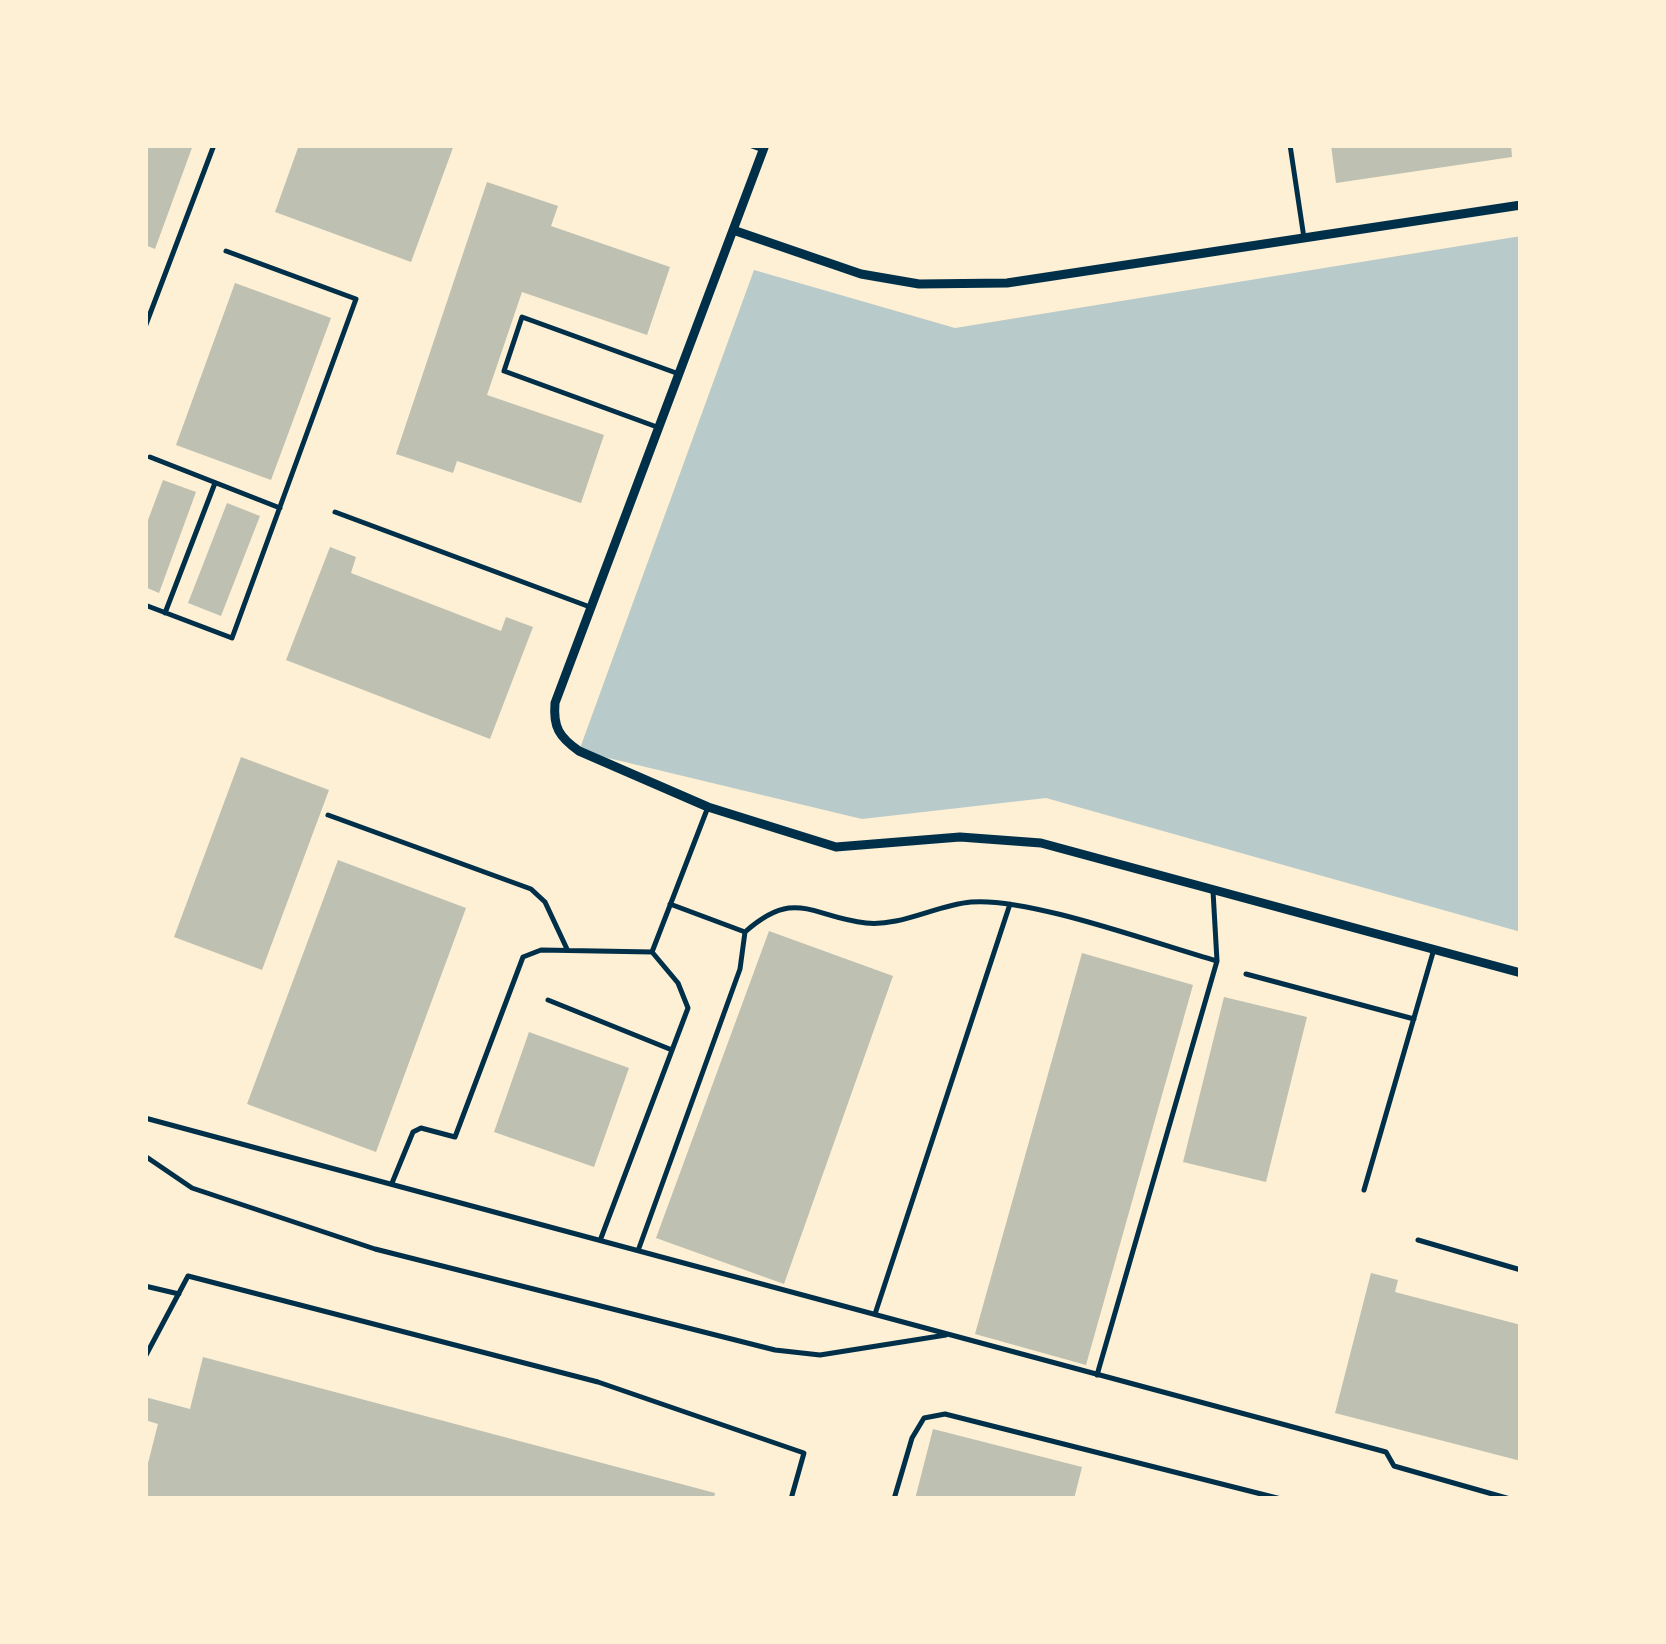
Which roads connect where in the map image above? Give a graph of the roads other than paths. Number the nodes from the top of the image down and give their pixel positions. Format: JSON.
{"nodes":[{"id":1,"x":214,"y":145,"type":"edge"},
{"id":2,"x":749,"y":145,"type":"edge"},
{"id":3,"x":1290,"y":145,"type":"edge"},
{"id":4,"x":764,"y":148,"type":"edge"},
{"id":5,"x":1521,"y":205,"type":"edge"},
{"id":6,"x":733,"y":230,"type":"junction"},
{"id":7,"x":1304,"y":238,"type":"junction"},
{"id":8,"x":226,"y":251,"type":"dead end"},
{"id":9,"x":145,"y":327,"type":"edge"},
{"id":10,"x":678,"y":374,"type":"junction"},
{"id":11,"x":659,"y":428,"type":"junction"},
{"id":12,"x":150,"y":458,"type":"dead end"},
{"id":13,"x":215,"y":483,"type":"junction"},
{"id":14,"x":280,"y":508,"type":"junction"},
{"id":15,"x":335,"y":512,"type":"dead end"},
{"id":16,"x":145,"y":606,"type":"edge"},
{"id":17,"x":591,"y":608,"type":"junction"},
{"id":18,"x":165,"y":613,"type":"junction"},
{"id":19,"x":708,"y":807,"type":"junction"},
{"id":20,"x":328,"y":815,"type":"dead end"},
{"id":21,"x":1213,"y":890,"type":"junction"},
{"id":22,"x":670,"y":904,"type":"junction"},
{"id":23,"x":1010,"y":904,"type":"junction"},
{"id":24,"x":745,"y":932,"type":"junction"},
{"id":25,"x":1434,"y":949,"type":"junction"},
{"id":26,"x":568,"y":950,"type":"junction"},
{"id":27,"x":652,"y":952,"type":"junction"},
{"id":28,"x":1217,"y":961,"type":"junction"},
{"id":29,"x":1521,"y":972,"type":"edge"},
{"id":30,"x":1246,"y":974,"type":"dead end"},
{"id":31,"x":548,"y":1000,"type":"dead end"},
{"id":32,"x":1414,"y":1019,"type":"junction"},
{"id":33,"x":672,"y":1050,"type":"junction"},
{"id":34,"x":145,"y":1118,"type":"edge"},
{"id":35,"x":145,"y":1156,"type":"edge"},
{"id":36,"x":392,"y":1183,"type":"junction"},
{"id":37,"x":1364,"y":1190,"type":"dead end"},
{"id":38,"x":601,"y":1238,"type":"junction"},
{"id":39,"x":1418,"y":1240,"type":"dead end"},
{"id":40,"x":638,"y":1248,"type":"junction"},
{"id":41,"x":1521,"y":1270,"type":"edge"},
{"id":42,"x":145,"y":1286,"type":"edge"},
{"id":43,"x":179,"y":1294,"type":"junction"},
{"id":44,"x":875,"y":1314,"type":"junction"},
{"id":45,"x":949,"y":1334,"type":"junction"},
{"id":46,"x":145,"y":1357,"type":"edge"},
{"id":47,"x":1097,"y":1375,"type":"junction"},
{"id":48,"x":791,"y":1499,"type":"edge"},
{"id":49,"x":894,"y":1499,"type":"edge"},
{"id":50,"x":1280,"y":1499,"type":"edge"},
{"id":51,"x":1510,"y":1499,"type":"edge"}],
"edges":[{"from":1,"to":9,"type":"lane"},
{"from":2,"to":4,"type":"lane"},
{"from":3,"to":7,"type":"lane"},
{"from":4,"to":6,"type":"street"},
{"from":5,"to":7,"type":"street"},
{"from":6,"to":7,"type":"street"},
{"from":6,"to":10,"type":"street"},
{"from":8,"to":14,"type":"lane"},
{"from":10,"to":11,"type":"street"},
{"from":10,"to":11,"type":"lane"},
{"from":11,"to":17,"type":"street"},
{"from":12,"to":13,"type":"lane"},
{"from":13,"to":14,"type":"lane"},
{"from":13,"to":18,"type":"lane"},
{"from":14,"to":18,"type":"lane"},
{"from":15,"to":17,"type":"lane"},
{"from":16,"to":18,"type":"lane"},
{"from":17,"to":19,"type":"street"},
{"from":19,"to":21,"type":"street"},
{"from":19,"to":22,"type":"lane"},
{"from":20,"to":26,"type":"lane"},
{"from":21,"to":25,"type":"street"},
{"from":21,"to":28,"type":"lane"},
{"from":22,"to":24,"type":"lane"},
{"from":22,"to":27,"type":"lane"},
{"from":23,"to":24,"type":"lane"},
{"from":23,"to":28,"type":"lane"},
{"from":23,"to":44,"type":"lane"},
{"from":24,"to":40,"type":"lane"},
{"from":25,"to":29,"type":"street"},
{"from":25,"to":32,"type":"lane"},
{"from":26,"to":27,"type":"lane"},
{"from":26,"to":36,"type":"lane"},
{"from":27,"to":33,"type":"lane"},
{"from":28,"to":47,"type":"lane"},
{"from":30,"to":32,"type":"lane"},
{"from":31,"to":33,"type":"lane"},
{"from":32,"to":37,"type":"lane"},
{"from":33,"to":38,"type":"lane"},
{"from":34,"to":36,"type":"lane"},
{"from":35,"to":45,"type":"lane"},
{"from":36,"to":38,"type":"lane"},
{"from":38,"to":40,"type":"lane"},
{"from":39,"to":41,"type":"lane"},
{"from":40,"to":44,"type":"lane"},
{"from":42,"to":43,"type":"lane"},
{"from":43,"to":46,"type":"lane"},
{"from":43,"to":48,"type":"lane"},
{"from":44,"to":45,"type":"lane"},
{"from":45,"to":47,"type":"lane"},
{"from":47,"to":51,"type":"lane"},
{"from":49,"to":50,"type":"lane"}]}
